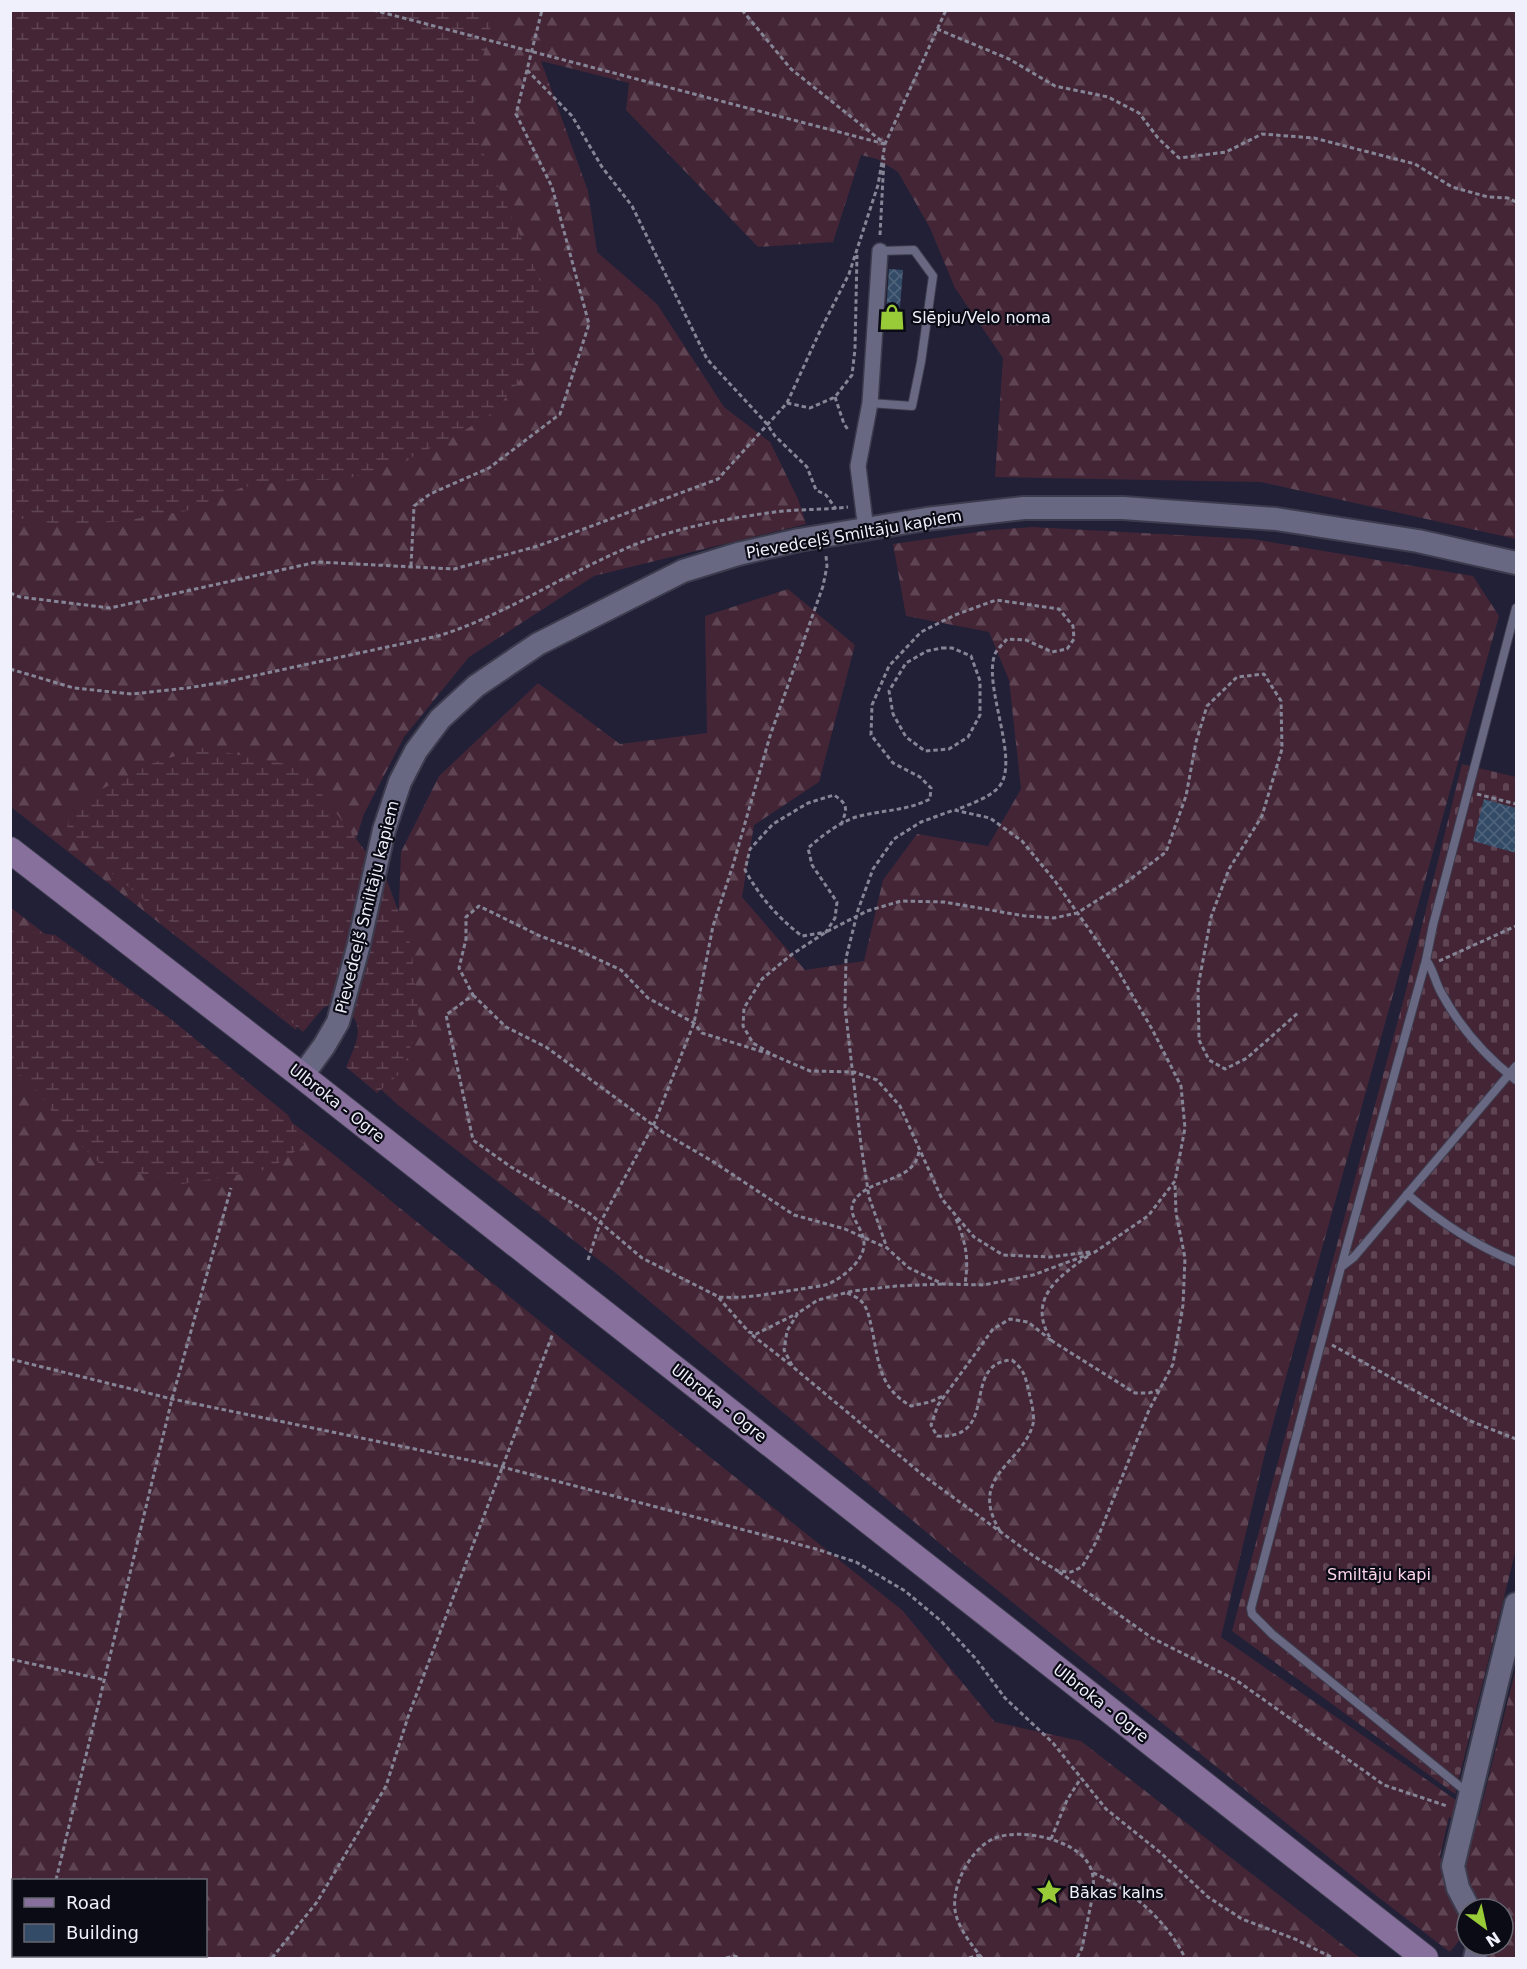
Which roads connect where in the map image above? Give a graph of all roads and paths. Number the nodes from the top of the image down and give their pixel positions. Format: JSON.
{"nodes":[{"id":1,"x":374,"y":10,"type":"edge"},
{"id":2,"x":542,"y":10,"type":"edge"},
{"id":3,"x":742,"y":10,"type":"edge"},
{"id":4,"x":946,"y":10,"type":"edge"},
{"id":5,"x":937,"y":28,"type":"junction"},
{"id":6,"x":531,"y":53,"type":"junction"},
{"id":7,"x":527,"y":70,"type":"junction"},
{"id":8,"x":885,"y":144,"type":"junction"},
{"id":9,"x":1516,"y":202,"type":"edge"},
{"id":10,"x":880,"y":251,"type":"junction"},
{"id":11,"x":857,"y":253,"type":"junction"},
{"id":12,"x":835,"y":397,"type":"junction"},
{"id":13,"x":870,"y":403,"type":"junction"},
{"id":14,"x":787,"y":404,"type":"junction"},
{"id":15,"x":767,"y":424,"type":"junction"},
{"id":16,"x":863,"y":439,"type":"junction"},
{"id":17,"x":864,"y":505,"type":"junction"},
{"id":18,"x":836,"y":509,"type":"junction"},
{"id":19,"x":866,"y":530,"type":"junction"},
{"id":20,"x":822,"y":537,"type":"junction"},
{"id":21,"x":1516,"y":563,"type":"edge"},
{"id":22,"x":411,"y":566,"type":"junction"},
{"id":23,"x":10,"y":593,"type":"edge"},
{"id":24,"x":1516,"y":608,"type":"edge"},
{"id":25,"x":1513,"y":640,"type":"edge"},
{"id":26,"x":952,"y":648,"type":"joint"},
{"id":27,"x":10,"y":669,"type":"edge"},
{"id":28,"x":1468,"y":792,"type":"junction"},
{"id":29,"x":1516,"y":804,"type":"edge"},
{"id":30,"x":954,"y":810,"type":"junction"},
{"id":31,"x":842,"y":825,"type":"junction"},
{"id":32,"x":10,"y":850,"type":"edge"},
{"id":33,"x":1077,"y":913,"type":"junction"},
{"id":34,"x":856,"y":917,"type":"junction"},
{"id":35,"x":1516,"y":926,"type":"edge"},
{"id":36,"x":826,"y":932,"type":"junction"},
{"id":37,"x":1428,"y":963,"type":"junction"},
{"id":38,"x":473,"y":995,"type":"junction"},
{"id":39,"x":1299,"y":1012,"type":"dead end"},
{"id":40,"x":694,"y":1023,"type":"junction"},
{"id":41,"x":773,"y":1055,"type":"junction"},
{"id":42,"x":1516,"y":1066,"type":"edge"},
{"id":43,"x":854,"y":1072,"type":"junction"},
{"id":44,"x":302,"y":1076,"type":"junction"},
{"id":45,"x":1513,"y":1077,"type":"edge"},
{"id":46,"x":654,"y":1124,"type":"junction"},
{"id":47,"x":919,"y":1149,"type":"junction"},
{"id":48,"x":1175,"y":1181,"type":"junction"},
{"id":49,"x":231,"y":1188,"type":"dead end"},
{"id":50,"x":868,"y":1189,"type":"junction"},
{"id":51,"x":1407,"y":1194,"type":"junction"},
{"id":52,"x":954,"y":1214,"type":"junction"},
{"id":53,"x":600,"y":1223,"type":"junction"},
{"id":54,"x":863,"y":1237,"type":"junction"},
{"id":55,"x":887,"y":1248,"type":"junction"},
{"id":56,"x":1095,"y":1252,"type":"junction"},
{"id":57,"x":588,"y":1260,"type":"dead end"},
{"id":58,"x":1516,"y":1262,"type":"edge"},
{"id":59,"x":1341,"y":1267,"type":"junction"},
{"id":60,"x":944,"y":1284,"type":"junction"},
{"id":61,"x":965,"y":1284,"type":"junction"},
{"id":62,"x":847,"y":1293,"type":"junction"},
{"id":63,"x":717,"y":1296,"type":"junction"},
{"id":64,"x":798,"y":1313,"type":"junction"},
{"id":65,"x":748,"y":1332,"type":"junction"},
{"id":66,"x":553,"y":1333,"type":"dead end"},
{"id":67,"x":1322,"y":1340,"type":"junction"},
{"id":68,"x":1052,"y":1341,"type":"junction"},
{"id":69,"x":10,"y":1359,"type":"edge"},
{"id":70,"x":793,"y":1367,"type":"junction"},
{"id":71,"x":1159,"y":1389,"type":"junction"},
{"id":72,"x":946,"y":1395,"type":"junction"},
{"id":73,"x":172,"y":1399,"type":"junction"},
{"id":74,"x":1516,"y":1438,"type":"edge"},
{"id":75,"x":502,"y":1467,"type":"junction"},
{"id":76,"x":1001,"y":1533,"type":"junction"},
{"id":77,"x":1058,"y":1571,"type":"junction"},
{"id":78,"x":1516,"y":1604,"type":"edge"},
{"id":79,"x":10,"y":1659,"type":"edge"},
{"id":80,"x":105,"y":1680,"type":"junction"},
{"id":81,"x":1081,"y":1778,"type":"junction"},
{"id":82,"x":1467,"y":1803,"type":"junction"},
{"id":83,"x":1051,"y":1839,"type":"junction"},
{"id":84,"x":1093,"y":1873,"type":"junction"},
{"id":85,"x":56,"y":1879,"type":"edge"},
{"id":86,"x":1463,"y":1897,"type":"edge"},
{"id":87,"x":981,"y":1957,"type":"edge"},
{"id":88,"x":272,"y":1959,"type":"edge"},
{"id":89,"x":726,"y":1959,"type":"edge"},
{"id":90,"x":740,"y":1959,"type":"edge"},
{"id":91,"x":969,"y":1959,"type":"edge"},
{"id":92,"x":1077,"y":1959,"type":"edge"},
{"id":93,"x":1185,"y":1959,"type":"edge"},
{"id":94,"x":1333,"y":1959,"type":"edge"},
{"id":95,"x":1425,"y":1959,"type":"edge"}],
"edges":[{"from":1,"to":6,"type":"path"},
{"from":2,"to":6,"type":"path"},
{"from":3,"to":8,"type":"path"},
{"from":4,"to":5,"type":"path"},
{"from":5,"to":8,"type":"path"},
{"from":5,"to":9,"type":"path"},
{"from":6,"to":7,"type":"path"},
{"from":6,"to":8,"type":"path"},
{"from":7,"to":15,"type":"path"},
{"from":7,"to":22,"type":"path"},
{"from":8,"to":10,"type":"path"},
{"from":8,"to":11,"type":"path"},
{"from":10,"to":13,"type":"street"},
{"from":10,"to":13,"type":"lane"},
{"from":11,"to":12,"type":"path"},
{"from":11,"to":14,"type":"path"},
{"from":12,"to":14,"type":"path"},
{"from":12,"to":16,"type":"path"},
{"from":13,"to":16,"type":"street"},
{"from":14,"to":15,"type":"path"},
{"from":15,"to":18,"type":"path"},
{"from":15,"to":22,"type":"path"},
{"from":16,"to":17,"type":"street"},
{"from":17,"to":18,"type":"path"},
{"from":17,"to":19,"type":"street"},
{"from":18,"to":27,"type":"path"},
{"from":19,"to":20,"type":"street","name":"Pievedceļš Smiltāju kapiem"},
{"from":19,"to":21,"type":"street","name":"Pievedceļš Smiltāju kapiem"},
{"from":20,"to":40,"type":"path"},
{"from":20,"to":44,"type":"street","name":"Pievedceļš Smiltāju kapiem"},
{"from":22,"to":23,"type":"path"},
{"from":24,"to":25,"type":"lane"},
{"from":25,"to":28,"type":"lane"},
{"from":26,"to":26,"type":"path"},
{"from":28,"to":29,"type":"path"},
{"from":28,"to":37,"type":"lane"},
{"from":30,"to":31,"type":"path"},
{"from":30,"to":33,"type":"path"},
{"from":30,"to":34,"type":"path"},
{"from":31,"to":36,"type":"path"},
{"from":31,"to":36,"type":"path"},
{"from":32,"to":44,"type":"main road","name":"Ulbroka - Ogre"},
{"from":33,"to":34,"type":"path"},
{"from":33,"to":39,"type":"path"},
{"from":33,"to":48,"type":"path"},
{"from":34,"to":36,"type":"path"},
{"from":34,"to":43,"type":"path"},
{"from":35,"to":37,"type":"path"},
{"from":36,"to":41,"type":"path"},
{"from":37,"to":45,"type":"lane"},
{"from":37,"to":59,"type":"lane"},
{"from":38,"to":40,"type":"path"},
{"from":38,"to":46,"type":"path"},
{"from":38,"to":53,"type":"path"},
{"from":40,"to":41,"type":"path"},
{"from":40,"to":46,"type":"path"},
{"from":41,"to":43,"type":"path"},
{"from":42,"to":45,"type":"lane"},
{"from":43,"to":47,"type":"path"},
{"from":43,"to":50,"type":"path"},
{"from":44,"to":95,"type":"main road","name":"Ulbroka - Ogre"},
{"from":45,"to":51,"type":"lane"},
{"from":46,"to":53,"type":"path"},
{"from":46,"to":54,"type":"path"},
{"from":47,"to":50,"type":"path"},
{"from":47,"to":52,"type":"path"},
{"from":48,"to":56,"type":"path"},
{"from":48,"to":71,"type":"path"},
{"from":49,"to":73,"type":"path"},
{"from":50,"to":54,"type":"path"},
{"from":50,"to":55,"type":"path"},
{"from":51,"to":58,"type":"lane"},
{"from":51,"to":59,"type":"lane"},
{"from":52,"to":56,"type":"path"},
{"from":52,"to":61,"type":"path"},
{"from":53,"to":57,"type":"path"},
{"from":53,"to":63,"type":"path"},
{"from":54,"to":55,"type":"path"},
{"from":54,"to":63,"type":"path"},
{"from":55,"to":60,"type":"path"},
{"from":56,"to":61,"type":"path"},
{"from":56,"to":68,"type":"path"},
{"from":59,"to":67,"type":"lane"},
{"from":60,"to":61,"type":"path"},
{"from":60,"to":62,"type":"path"},
{"from":62,"to":64,"type":"path"},
{"from":62,"to":72,"type":"path"},
{"from":63,"to":65,"type":"path"},
{"from":64,"to":65,"type":"path"},
{"from":64,"to":70,"type":"path"},
{"from":65,"to":70,"type":"path"},
{"from":66,"to":75,"type":"path"},
{"from":67,"to":74,"type":"path"},
{"from":67,"to":82,"type":"lane"},
{"from":68,"to":71,"type":"path"},
{"from":68,"to":72,"type":"path"},
{"from":69,"to":73,"type":"path"},
{"from":70,"to":76,"type":"path"},
{"from":71,"to":77,"type":"path"},
{"from":72,"to":76,"type":"path"},
{"from":73,"to":75,"type":"path"},
{"from":73,"to":80,"type":"path"},
{"from":75,"to":81,"type":"path"},
{"from":75,"to":88,"type":"path"},
{"from":76,"to":77,"type":"path"},
{"from":77,"to":82,"type":"path"},
{"from":78,"to":82,"type":"street"},
{"from":79,"to":80,"type":"path"},
{"from":80,"to":85,"type":"path"},
{"from":81,"to":83,"type":"path"},
{"from":81,"to":94,"type":"path"},
{"from":82,"to":86,"type":"street"},
{"from":83,"to":84,"type":"path"},
{"from":83,"to":87,"type":"path"},
{"from":84,"to":92,"type":"path"},
{"from":84,"to":93,"type":"path"},
{"from":87,"to":91,"type":"path"},
{"from":89,"to":90,"type":"path"}]}
